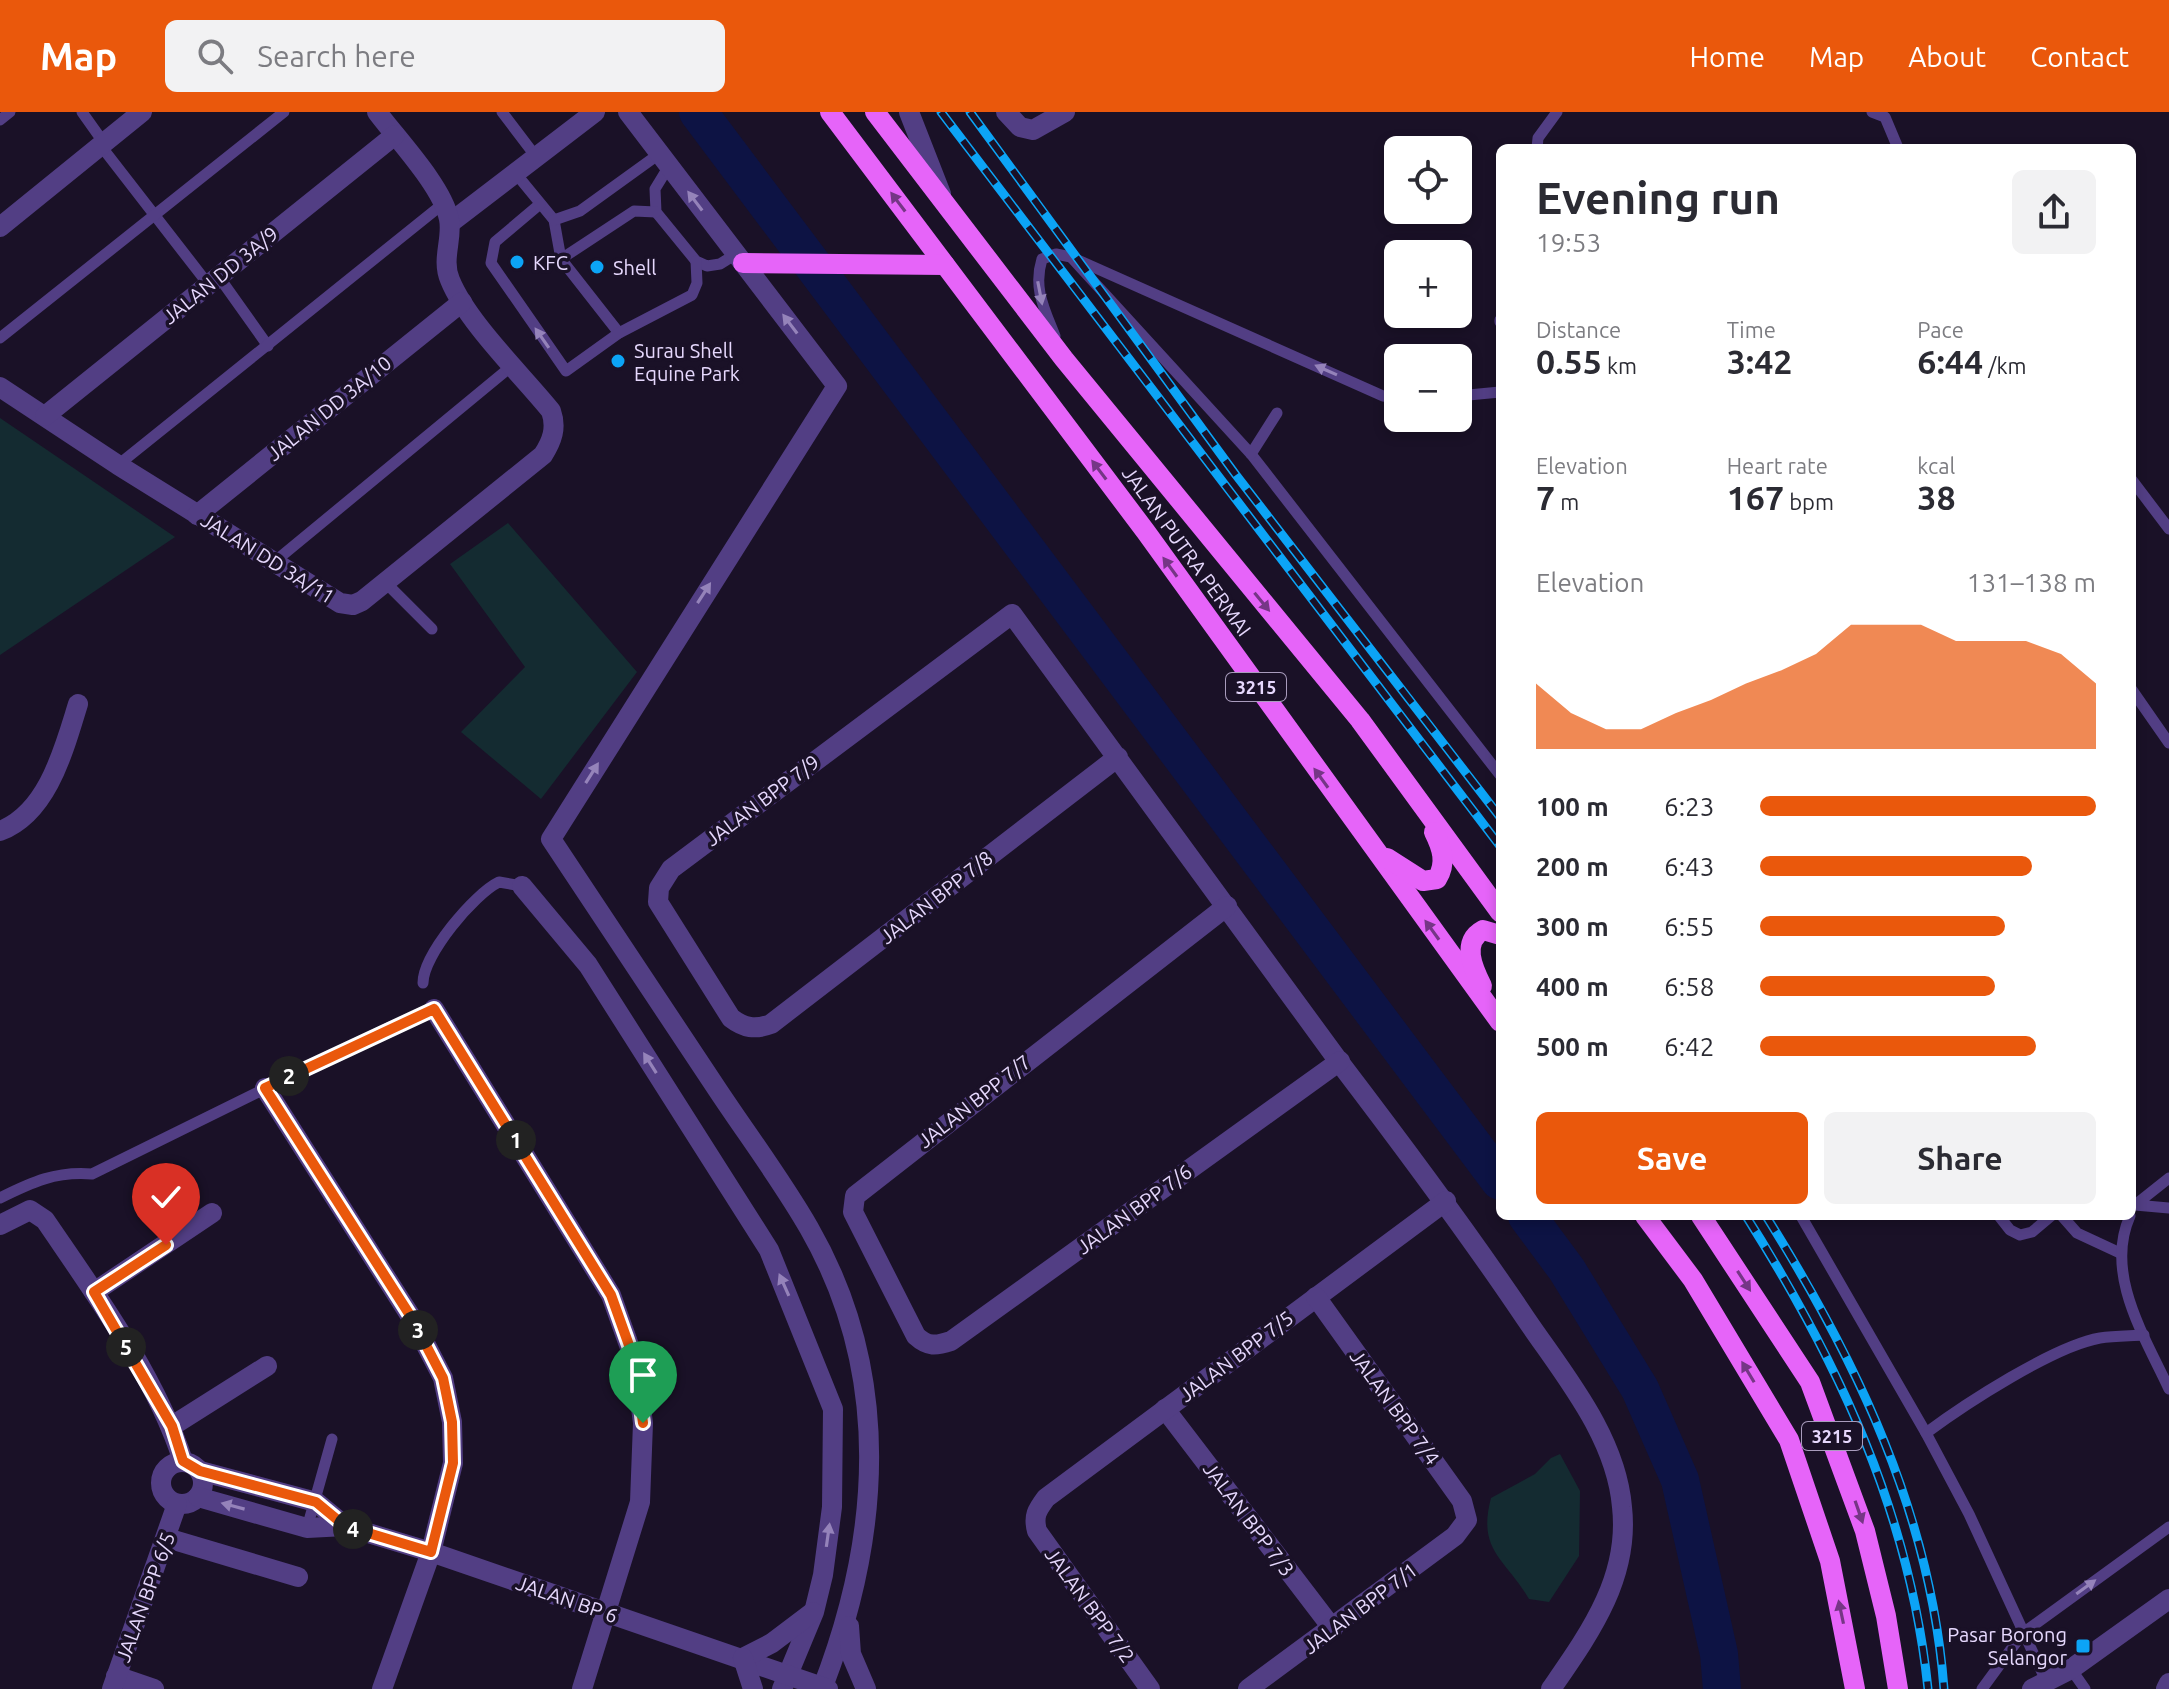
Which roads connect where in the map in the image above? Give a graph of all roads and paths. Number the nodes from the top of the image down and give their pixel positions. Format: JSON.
{"nodes":[{"id":1,"x":10,"y":112,"type":"edge"},
{"id":2,"x":82,"y":112,"type":"edge"},
{"id":3,"x":142,"y":112,"type":"edge"},
{"id":4,"x":284,"y":112,"type":"edge"},
{"id":5,"x":377,"y":112,"type":"edge"},
{"id":6,"x":502,"y":112,"type":"edge"},
{"id":7,"x":595,"y":112,"type":"edge"},
{"id":8,"x":628,"y":112,"type":"edge"},
{"id":9,"x":830,"y":112,"type":"edge"},
{"id":10,"x":875,"y":112,"type":"edge"},
{"id":11,"x":909,"y":112,"type":"edge"},
{"id":12,"x":1006,"y":112,"type":"edge"},
{"id":13,"x":1065,"y":112,"type":"edge"},
{"id":14,"x":1557,"y":112,"type":"edge"},
{"id":15,"x":1872,"y":112,"type":"edge"},
{"id":16,"x":1886,"y":114,"type":"edge"},
{"id":17,"x":0,"y":120,"type":"edge"},
{"id":18,"x":395,"y":135,"type":"junction"},
{"id":19,"x":102,"y":144,"type":"junction"},
{"id":20,"x":1537,"y":144,"type":"edge"},
{"id":21,"x":1897,"y":144,"type":"edge"},
{"id":22,"x":537,"y":159,"type":"junction"},
{"id":23,"x":664,"y":160,"type":"junction"},
{"id":24,"x":517,"y":175,"type":"junction"},
{"id":25,"x":540,"y":204,"type":"junction"},
{"id":26,"x":945,"y":204,"type":"junction"},
{"id":27,"x":656,"y":212,"type":"junction"},
{"id":28,"x":447,"y":213,"type":"junction"},
{"id":29,"x":155,"y":215,"type":"junction"},
{"id":30,"x":554,"y":220,"type":"junction"},
{"id":31,"x":0,"y":227,"type":"edge"},
{"id":32,"x":1071,"y":257,"type":"junction"},
{"id":33,"x":739,"y":258,"type":"junction"},
{"id":34,"x":561,"y":259,"type":"junction"},
{"id":35,"x":696,"y":261,"type":"junction"},
{"id":36,"x":945,"y":265,"type":"junction"},
{"id":37,"x":214,"y":280,"type":"junction"},
{"id":38,"x":462,"y":302,"type":"junction"},
{"id":39,"x":619,"y":333,"type":"junction"},
{"id":40,"x":0,"y":338,"type":"edge"},
{"id":41,"x":268,"y":346,"type":"junction"},
{"id":42,"x":1064,"y":359,"type":"junction"},
{"id":43,"x":513,"y":365,"type":"junction"},
{"id":44,"x":0,"y":387,"type":"edge"},
{"id":45,"x":1496,"y":394,"type":"edge"},
{"id":46,"x":1472,"y":395,"type":"edge"},
{"id":47,"x":1384,"y":396,"type":"edge"},
{"id":48,"x":1277,"y":413,"type":"dead end"},
{"id":49,"x":45,"y":416,"type":"junction"},
{"id":50,"x":1251,"y":454,"type":"junction"},
{"id":51,"x":118,"y":465,"type":"junction"},
{"id":52,"x":2136,"y":485,"type":"edge"},
{"id":53,"x":197,"y":515,"type":"junction"},
{"id":54,"x":2169,"y":529,"type":"edge"},
{"id":55,"x":273,"y":563,"type":"junction"},
{"id":56,"x":386,"y":583,"type":"junction"},
{"id":57,"x":432,"y":629,"type":"dead end"},
{"id":58,"x":2136,"y":696,"type":"edge"},
{"id":59,"x":78,"y":704,"type":"dead end"},
{"id":60,"x":2169,"y":743,"type":"edge"},
{"id":61,"x":1118,"y":757,"type":"junction"},
{"id":62,"x":1496,"y":770,"type":"edge"},
{"id":63,"x":1414,"y":793,"type":"junction"},
{"id":64,"x":0,"y":831,"type":"edge"},
{"id":65,"x":1367,"y":842,"type":"junction"},
{"id":66,"x":522,"y":886,"type":"joint"},
{"id":67,"x":1227,"y":906,"type":"junction"},
{"id":68,"x":1496,"y":906,"type":"edge"},
{"id":69,"x":1496,"y":934,"type":"edge"},
{"id":70,"x":423,"y":983,"type":"dead end"},
{"id":71,"x":434,"y":1009,"type":"joint"},
{"id":72,"x":1496,"y":1014,"type":"edge"},
{"id":73,"x":1496,"y":1016,"type":"edge"},
{"id":74,"x":751,"y":1028,"type":"joint"},
{"id":75,"x":1340,"y":1061,"type":"junction"},
{"id":76,"x":265,"y":1088,"type":"junction"},
{"id":77,"x":2169,"y":1178,"type":"edge"},
{"id":78,"x":0,"y":1198,"type":"edge"},
{"id":79,"x":1446,"y":1201,"type":"junction"},
{"id":80,"x":2136,"y":1205,"type":"edge"},
{"id":81,"x":2136,"y":1208,"type":"edge"},
{"id":82,"x":2169,"y":1208,"type":"edge"},
{"id":83,"x":212,"y":1213,"type":"dead end"},
{"id":84,"x":1648,"y":1220,"type":"edge"},
{"id":85,"x":1704,"y":1220,"type":"edge"},
{"id":86,"x":1803,"y":1220,"type":"edge"},
{"id":87,"x":2002,"y":1220,"type":"edge"},
{"id":88,"x":2046,"y":1220,"type":"edge"},
{"id":89,"x":2066,"y":1220,"type":"edge"},
{"id":90,"x":2129,"y":1220,"type":"edge"},
{"id":91,"x":0,"y":1225,"type":"edge"},
{"id":92,"x":2120,"y":1253,"type":"junction"},
{"id":93,"x":94,"y":1292,"type":"junction"},
{"id":94,"x":1316,"y":1297,"type":"junction"},
{"id":95,"x":2144,"y":1335,"type":"junction"},
{"id":96,"x":924,"y":1344,"type":"joint"},
{"id":97,"x":267,"y":1366,"type":"dead end"},
{"id":98,"x":2169,"y":1389,"type":"edge"},
{"id":99,"x":1165,"y":1409,"type":"junction"},
{"id":100,"x":172,"y":1426,"type":"junction"},
{"id":101,"x":1926,"y":1433,"type":"junction"},
{"id":102,"x":332,"y":1439,"type":"dead end"},
{"id":103,"x":192,"y":1466,"type":"junction"},
{"id":104,"x":273,"y":1490,"type":"junction"},
{"id":105,"x":198,"y":1497,"type":"junction"},
{"id":106,"x":316,"y":1502,"type":"junction"},
{"id":107,"x":177,"y":1504,"type":"junction"},
{"id":108,"x":264,"y":1515,"type":"junction"},
{"id":109,"x":1034,"y":1519,"type":"joint"},
{"id":110,"x":1467,"y":1520,"type":"joint"},
{"id":111,"x":345,"y":1526,"type":"junction"},
{"id":112,"x":2169,"y":1527,"type":"edge"},
{"id":113,"x":307,"y":1528,"type":"junction"},
{"id":114,"x":167,"y":1538,"type":"junction"},
{"id":115,"x":431,"y":1552,"type":"junction"},
{"id":116,"x":298,"y":1577,"type":"dead end"},
{"id":117,"x":2169,"y":1599,"type":"edge"},
{"id":118,"x":814,"y":1612,"type":"junction"},
{"id":119,"x":609,"y":1613,"type":"junction"},
{"id":120,"x":848,"y":1618,"type":"junction"},
{"id":121,"x":1333,"y":1629,"type":"junction"},
{"id":122,"x":2023,"y":1633,"type":"junction"},
{"id":123,"x":743,"y":1658,"type":"junction"},
{"id":124,"x":2071,"y":1669,"type":"junction"},
{"id":125,"x":785,"y":1682,"type":"edge"},
{"id":126,"x":114,"y":1683,"type":"edge"},
{"id":127,"x":2169,"y":1683,"type":"edge"},
{"id":128,"x":2040,"y":1686,"type":"edge"},
{"id":129,"x":1900,"y":1687,"type":"edge"},
{"id":130,"x":824,"y":1688,"type":"edge"},
{"id":131,"x":154,"y":1689,"type":"edge"},
{"id":132,"x":382,"y":1689,"type":"edge"},
{"id":133,"x":582,"y":1689,"type":"edge"},
{"id":134,"x":753,"y":1689,"type":"edge"},
{"id":135,"x":866,"y":1689,"type":"edge"},
{"id":136,"x":1150,"y":1689,"type":"edge"},
{"id":137,"x":1248,"y":1689,"type":"edge"},
{"id":138,"x":1551,"y":1689,"type":"edge"},
{"id":139,"x":1855,"y":1689,"type":"edge"},
{"id":140,"x":1982,"y":1689,"type":"edge"},
{"id":141,"x":2085,"y":1689,"type":"edge"},
{"id":142,"x":2166,"y":1689,"type":"edge"}],
"edges":[{"from":1,"to":17,"type":"lane"},
{"from":2,"to":19,"type":"lane"},
{"from":3,"to":19,"type":"street"},
{"from":4,"to":29,"type":"lane"},
{"from":5,"to":18,"type":"street"},
{"from":6,"to":22,"type":"lane"},
{"from":7,"to":22,"type":"street"},
{"from":8,"to":23,"type":"street"},
{"from":36,"to":9,"type":"main road","name":"JALAN PUTRA PERMAI","number":"3215","one_way":true},
{"from":10,"to":26,"type":"main road","name":"JALAN PUTRA PERMAI","number":"3215"},
{"from":11,"to":26,"type":"street"},
{"from":12,"to":13,"type":"street"},
{"from":14,"to":20,"type":"lane"},
{"from":15,"to":16,"type":"lane"},
{"from":16,"to":21,"type":"lane"},
{"from":18,"to":28,"type":"street"},
{"from":18,"to":37,"type":"street","name":"JALAN DD 3A/9"},
{"from":19,"to":29,"type":"lane"},
{"from":19,"to":31,"type":"street"},
{"from":22,"to":24,"type":"street"},
{"from":23,"to":27,"type":"lane"},
{"from":23,"to":30,"type":"lane"},
{"from":33,"to":23,"type":"street","one_way":true},
{"from":24,"to":25,"type":"lane"},
{"from":24,"to":28,"type":"street"},
{"from":25,"to":30,"type":"lane"},
{"from":39,"to":25,"type":"lane","one_way":true},
{"from":26,"to":42,"type":"main road","name":"JALAN PUTRA PERMAI","number":"3215"},
{"from":27,"to":34,"type":"lane"},
{"from":27,"to":35,"type":"lane"},
{"from":28,"to":38,"type":"street"},
{"from":28,"to":41,"type":"lane"},
{"from":29,"to":37,"type":"lane"},
{"from":29,"to":40,"type":"lane"},
{"from":30,"to":34,"type":"lane"},
{"from":32,"to":42,"type":"lane","one_way":true},
{"from":47,"to":32,"type":"lane","one_way":true},
{"from":32,"to":50,"type":"lane"},
{"from":33,"to":35,"type":"lane"},
{"from":33,"to":36,"type":"main road"},
{"from":120,"to":33,"type":"street","one_way":true},
{"from":34,"to":39,"type":"lane"},
{"from":35,"to":39,"type":"lane"},
{"from":65,"to":36,"type":"main road","name":"JALAN PUTRA PERMAI","number":"3215","one_way":true},
{"from":37,"to":41,"type":"lane"},
{"from":37,"to":49,"type":"street","name":"JALAN DD 3A/9"},
{"from":38,"to":43,"type":"street"},
{"from":38,"to":53,"type":"street","name":"JALAN DD 3A/10"},
{"from":41,"to":51,"type":"lane"},
{"from":42,"to":63,"type":"main road","name":"JALAN PUTRA PERMAI","number":"3215","one_way":true},
{"from":43,"to":55,"type":"lane"},
{"from":43,"to":56,"type":"street","name":"JALAN DD 3A/11"},
{"from":44,"to":49,"type":"street","name":"JALAN DD 3A/11"},
{"from":45,"to":46,"type":"lane"},
{"from":48,"to":50,"type":"lane"},
{"from":49,"to":51,"type":"street","name":"JALAN DD 3A/11"},
{"from":50,"to":62,"type":"lane"},
{"from":51,"to":53,"type":"street","name":"JALAN DD 3A/11"},
{"from":52,"to":54,"type":"lane"},
{"from":53,"to":55,"type":"street","name":"JALAN DD 3A/11"},
{"from":55,"to":56,"type":"street","name":"JALAN DD 3A/11"},
{"from":56,"to":57,"type":"lane"},
{"from":58,"to":60,"type":"lane"},
{"from":59,"to":64,"type":"street"},
{"from":61,"to":67,"type":"street"},
{"from":61,"to":74,"type":"street","name":"JALAN BPP 7/8"},
{"from":61,"to":74,"type":"street","name":"JALAN BPP 7/9"},
{"from":63,"to":65,"type":"main road"},
{"from":63,"to":68,"type":"main road","name":"JALAN PUTRA PERMAI","number":"3215"},
{"from":73,"to":65,"type":"main road","name":"JALAN PUTRA PERMAI","number":"3215","one_way":true},
{"from":66,"to":70,"type":"lane"},
{"from":118,"to":66,"type":"street","one_way":true},
{"from":67,"to":75,"type":"street"},
{"from":67,"to":96,"type":"street","name":"JALAN BPP 7/7"},
{"from":69,"to":72,"type":"main road"},
{"from":71,"to":76,"type":"lane"},
{"from":71,"to":119,"type":"street"},
{"from":75,"to":79,"type":"street"},
{"from":75,"to":96,"type":"street","name":"JALAN BPP 7/6"},
{"from":76,"to":78,"type":"lane"},
{"from":76,"to":115,"type":"street"},
{"from":77,"to":80,"type":"lane"},
{"from":79,"to":94,"type":"street","name":"JALAN BPP 7/5"},
{"from":79,"to":138,"type":"street"},
{"from":81,"to":82,"type":"lane"},
{"from":83,"to":93,"type":"street"},
{"from":139,"to":84,"type":"main road","number":"3215","one_way":true},
{"from":85,"to":129,"type":"main road","number":"3215","one_way":true},
{"from":86,"to":101,"type":"lane"},
{"from":87,"to":88,"type":"lane"},
{"from":89,"to":92,"type":"lane"},
{"from":90,"to":92,"type":"lane"},
{"from":91,"to":93,"type":"street"},
{"from":92,"to":95,"type":"lane"},
{"from":93,"to":100,"type":"street"},
{"from":94,"to":99,"type":"street","name":"JALAN BPP 7/5"},
{"from":94,"to":110,"type":"street","name":"JALAN BPP 7/4"},
{"from":95,"to":98,"type":"lane"},
{"from":95,"to":101,"type":"lane"},
{"from":97,"to":100,"type":"street"},
{"from":99,"to":109,"type":"street","name":"JALAN BPP 7/5"},
{"from":99,"to":121,"type":"street","name":"JALAN BPP 7/3"},
{"from":100,"to":103,"type":"street"},
{"from":101,"to":122,"type":"lane"},
{"from":102,"to":106,"type":"lane"},
{"from":103,"to":104,"type":"street"},
{"from":103,"to":105,"type":"street"},
{"from":103,"to":107,"type":"street"},
{"from":104,"to":106,"type":"street"},
{"from":104,"to":108,"type":"street"},
{"from":105,"to":107,"type":"street"},
{"from":108,"to":105,"type":"street","one_way":true},
{"from":106,"to":111,"type":"street"},
{"from":106,"to":113,"type":"lane"},
{"from":107,"to":114,"type":"street","name":"JALAN BPP 6/5"},
{"from":108,"to":113,"type":"street"},
{"from":109,"to":136,"type":"street","name":"JALAN BPP 7/2"},
{"from":110,"to":121,"type":"street","name":"JALAN BPP 7/1"},
{"from":111,"to":113,"type":"street"},
{"from":111,"to":115,"type":"street","name":"JALAN BP 6"},
{"from":122,"to":112,"type":"lane","one_way":true},
{"from":114,"to":116,"type":"street"},
{"from":114,"to":126,"type":"street","name":"JALAN BPP 6/5"},
{"from":115,"to":119,"type":"street","name":"JALAN BP 6"},
{"from":115,"to":132,"type":"street"},
{"from":117,"to":124,"type":"street"},
{"from":118,"to":123,"type":"street"},
{"from":118,"to":125,"type":"street"},
{"from":119,"to":123,"type":"street","name":"JALAN BP 6"},
{"from":119,"to":133,"type":"street"},
{"from":120,"to":130,"type":"street"},
{"from":120,"to":135,"type":"street"},
{"from":121,"to":137,"type":"street","name":"JALAN BPP 7/1"},
{"from":122,"to":128,"type":"lane"},
{"from":122,"to":140,"type":"lane"},
{"from":123,"to":125,"type":"street","name":"JALAN BP 6"},
{"from":123,"to":134,"type":"street"},
{"from":124,"to":128,"type":"street"},
{"from":124,"to":141,"type":"lane"},
{"from":125,"to":130,"type":"street","name":"JALAN BP 6"},
{"from":126,"to":131,"type":"street"},
{"from":127,"to":142,"type":"street"}]}
